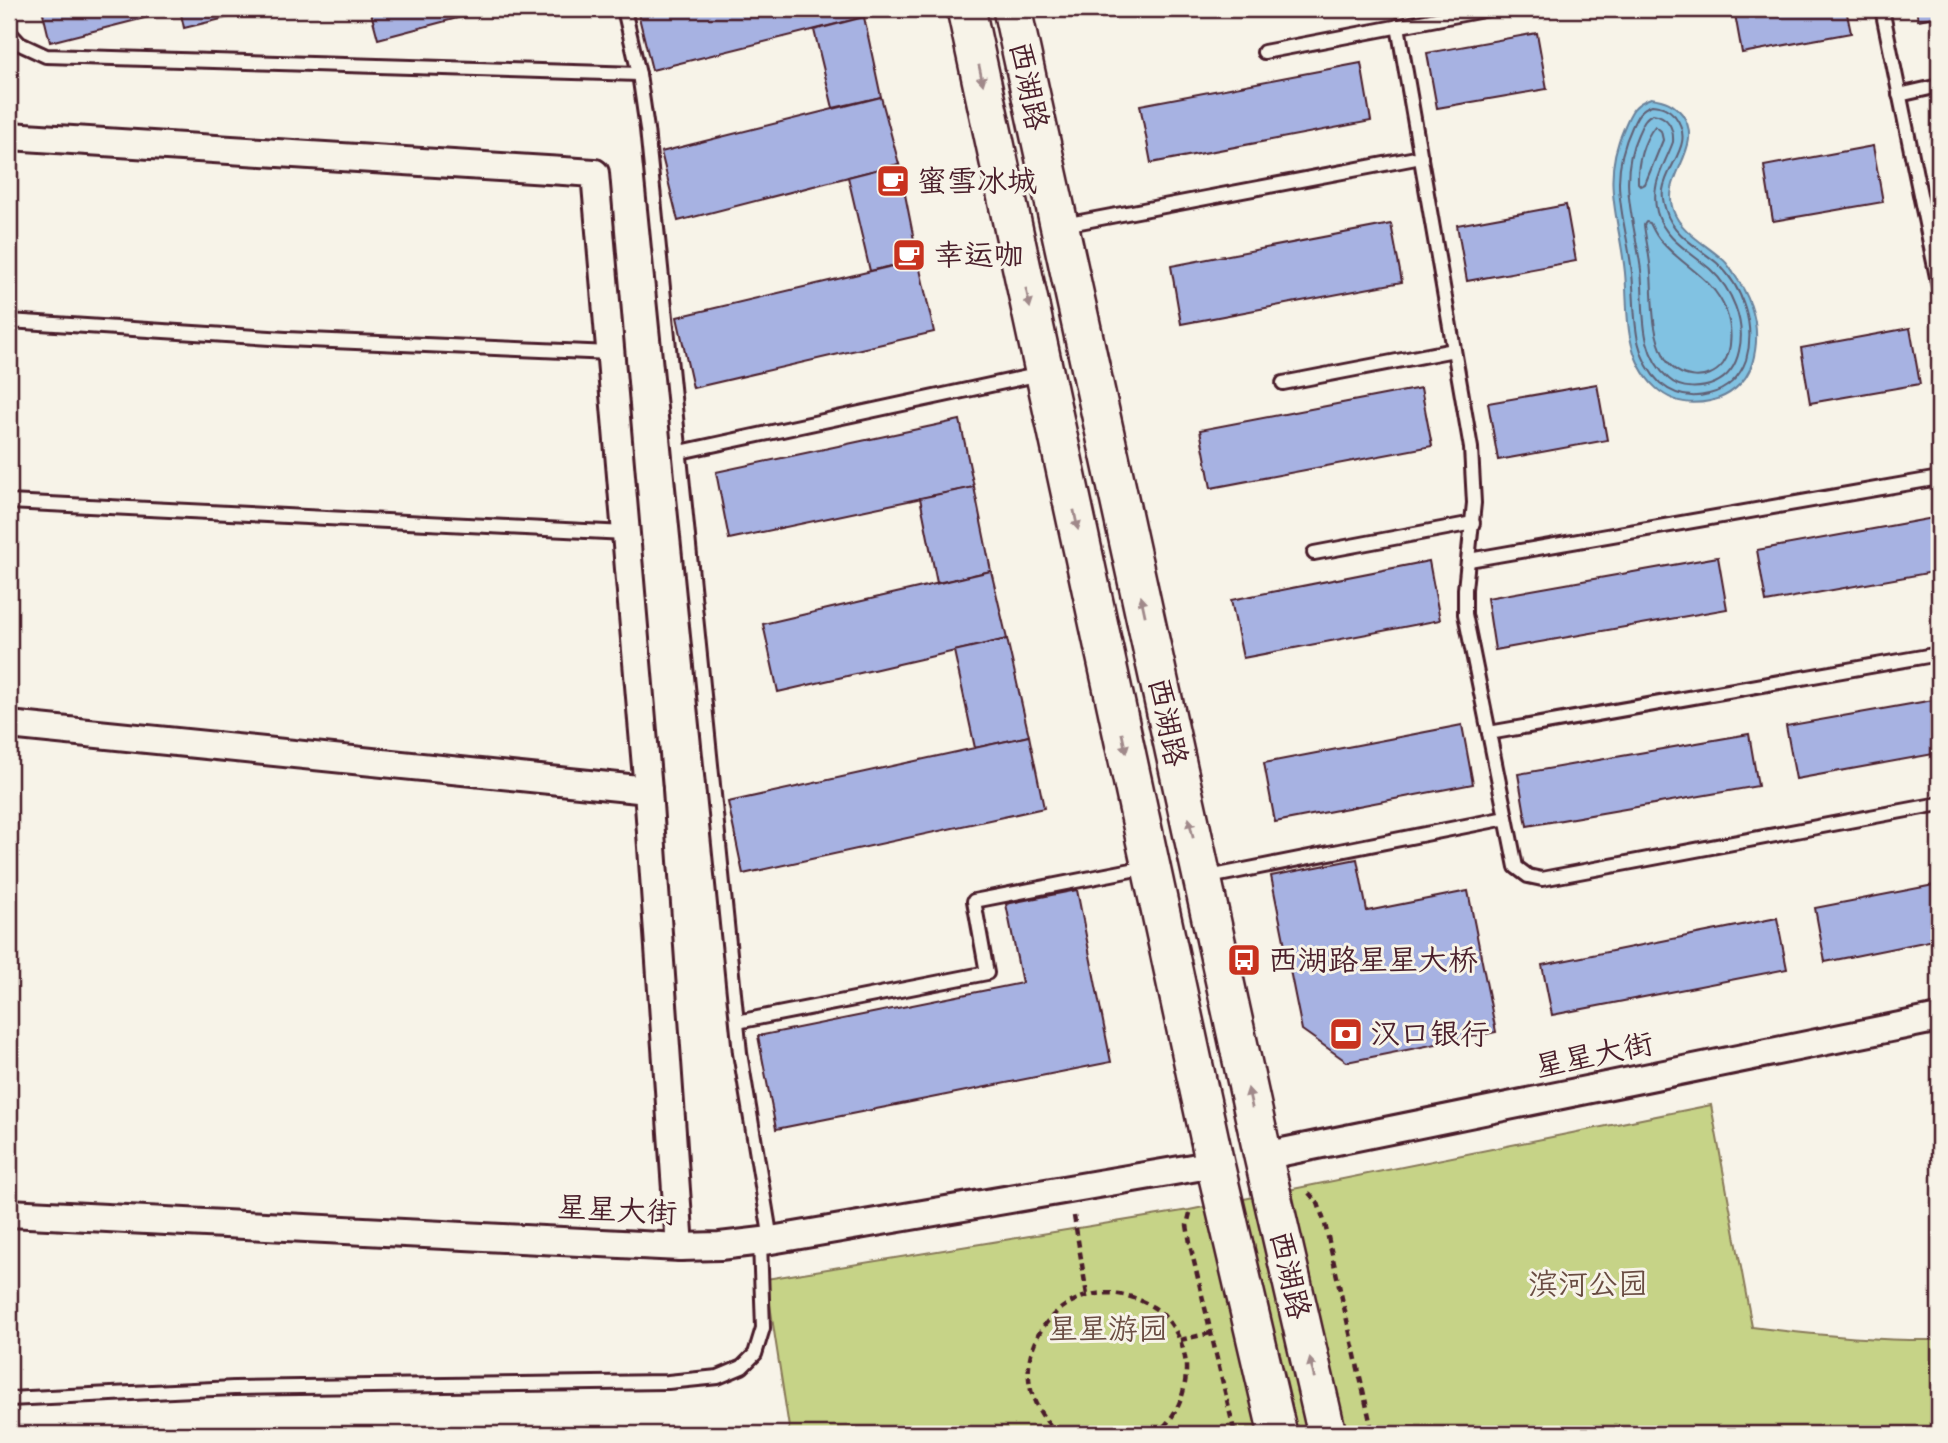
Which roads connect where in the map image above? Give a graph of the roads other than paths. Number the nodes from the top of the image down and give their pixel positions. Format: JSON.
{"nodes":[{"id":1,"x":624,"y":9,"type":"edge"},
{"id":2,"x":966,"y":9,"type":"edge"},
{"id":3,"x":1012,"y":9,"type":"edge"},
{"id":4,"x":1489,"y":9,"type":"edge"},
{"id":5,"x":1882,"y":9,"type":"edge"},
{"id":6,"x":1398,"y":26,"type":"junction"},
{"id":7,"x":9,"y":32,"type":"edge"},
{"id":8,"x":1264,"y":52,"type":"dead end"},
{"id":9,"x":639,"y":74,"type":"junction"},
{"id":10,"x":1939,"y":86,"type":"edge"},
{"id":11,"x":1899,"y":95,"type":"junction"},
{"id":12,"x":9,"y":136,"type":"edge"},
{"id":13,"x":1421,"y":157,"type":"junction"},
{"id":14,"x":1060,"y":226,"type":"junction"},
{"id":15,"x":1939,"y":287,"type":"edge"},
{"id":16,"x":9,"y":321,"type":"edge"},
{"id":17,"x":1454,"y":351,"type":"junction"},
{"id":18,"x":611,"y":353,"type":"junction"},
{"id":19,"x":1045,"y":373,"type":"junction"},
{"id":20,"x":1283,"y":383,"type":"dead end"},
{"id":21,"x":680,"y":452,"type":"junction"},
{"id":22,"x":1939,"y":478,"type":"edge"},
{"id":23,"x":9,"y":502,"type":"edge"},
{"id":24,"x":1473,"y":523,"type":"junction"},
{"id":25,"x":626,"y":533,"type":"junction"},
{"id":26,"x":1314,"y":553,"type":"dead end"},
{"id":27,"x":1469,"y":560,"type":"junction"},
{"id":28,"x":1939,"y":654,"type":"edge"},
{"id":29,"x":9,"y":725,"type":"edge"},
{"id":30,"x":1489,"y":733,"type":"junction"},
{"id":31,"x":648,"y":790,"type":"junction"},
{"id":32,"x":1939,"y":804,"type":"edge"},
{"id":33,"x":1506,"y":818,"type":"junction"},
{"id":34,"x":1151,"y":866,"type":"junction"},
{"id":35,"x":1202,"y":878,"type":"junction"},
{"id":36,"x":1939,"y":1018,"type":"edge"},
{"id":37,"x":737,"y":1022,"type":"junction"},
{"id":38,"x":1263,"y":1156,"type":"junction"},
{"id":39,"x":1215,"y":1164,"type":"junction"},
{"id":40,"x":9,"y":1213,"type":"edge"},
{"id":41,"x":766,"y":1241,"type":"junction"},
{"id":42,"x":680,"y":1247,"type":"junction"},
{"id":43,"x":9,"y":1399,"type":"edge"},
{"id":44,"x":1278,"y":1434,"type":"edge"},
{"id":45,"x":1327,"y":1434,"type":"edge"}],
"edges":[{"from":1,"to":9,"type":"lane"},
{"from":2,"to":19,"type":"main road","name":"西湖路","one_way":true},
{"from":3,"to":14,"type":"main road","name":"西湖路"},
{"from":4,"to":6,"type":"lane"},
{"from":5,"to":11,"type":"lane"},
{"from":6,"to":8,"type":"lane"},
{"from":6,"to":13,"type":"lane"},
{"from":7,"to":9,"type":"lane"},
{"from":9,"to":21,"type":"lane"},
{"from":10,"to":11,"type":"lane"},
{"from":11,"to":15,"type":"lane"},
{"from":12,"to":18,"type":"street"},
{"from":13,"to":14,"type":"lane"},
{"from":13,"to":17,"type":"lane"},
{"from":35,"to":14,"type":"main road","name":"西湖路","one_way":true},
{"from":16,"to":18,"type":"lane"},
{"from":17,"to":20,"type":"lane"},
{"from":17,"to":24,"type":"lane"},
{"from":18,"to":25,"type":"street"},
{"from":19,"to":21,"type":"lane"},
{"from":19,"to":34,"type":"main road","name":"西湖路","one_way":true},
{"from":21,"to":37,"type":"lane"},
{"from":22,"to":27,"type":"lane"},
{"from":23,"to":25,"type":"lane"},
{"from":24,"to":26,"type":"lane"},
{"from":24,"to":27,"type":"lane"},
{"from":25,"to":31,"type":"street"},
{"from":27,"to":30,"type":"lane"},
{"from":28,"to":30,"type":"lane"},
{"from":29,"to":31,"type":"street"},
{"from":30,"to":33,"type":"lane"},
{"from":31,"to":42,"type":"street"},
{"from":32,"to":33,"type":"lane"},
{"from":33,"to":35,"type":"lane"},
{"from":34,"to":37,"type":"lane"},
{"from":34,"to":39,"type":"main road","name":"西湖路"},
{"from":38,"to":35,"type":"main road","name":"西湖路","one_way":true},
{"from":36,"to":38,"type":"street","name":"星星大街"},
{"from":37,"to":41,"type":"lane"},
{"from":45,"to":38,"type":"main road","name":"西湖路","one_way":true},
{"from":39,"to":41,"type":"street","name":"星星大街"},
{"from":39,"to":44,"type":"main road","name":"西湖路"},
{"from":40,"to":42,"type":"street","name":"星星大街"},
{"from":41,"to":42,"type":"street","name":"星星大街"},
{"from":41,"to":43,"type":"lane"}]}
